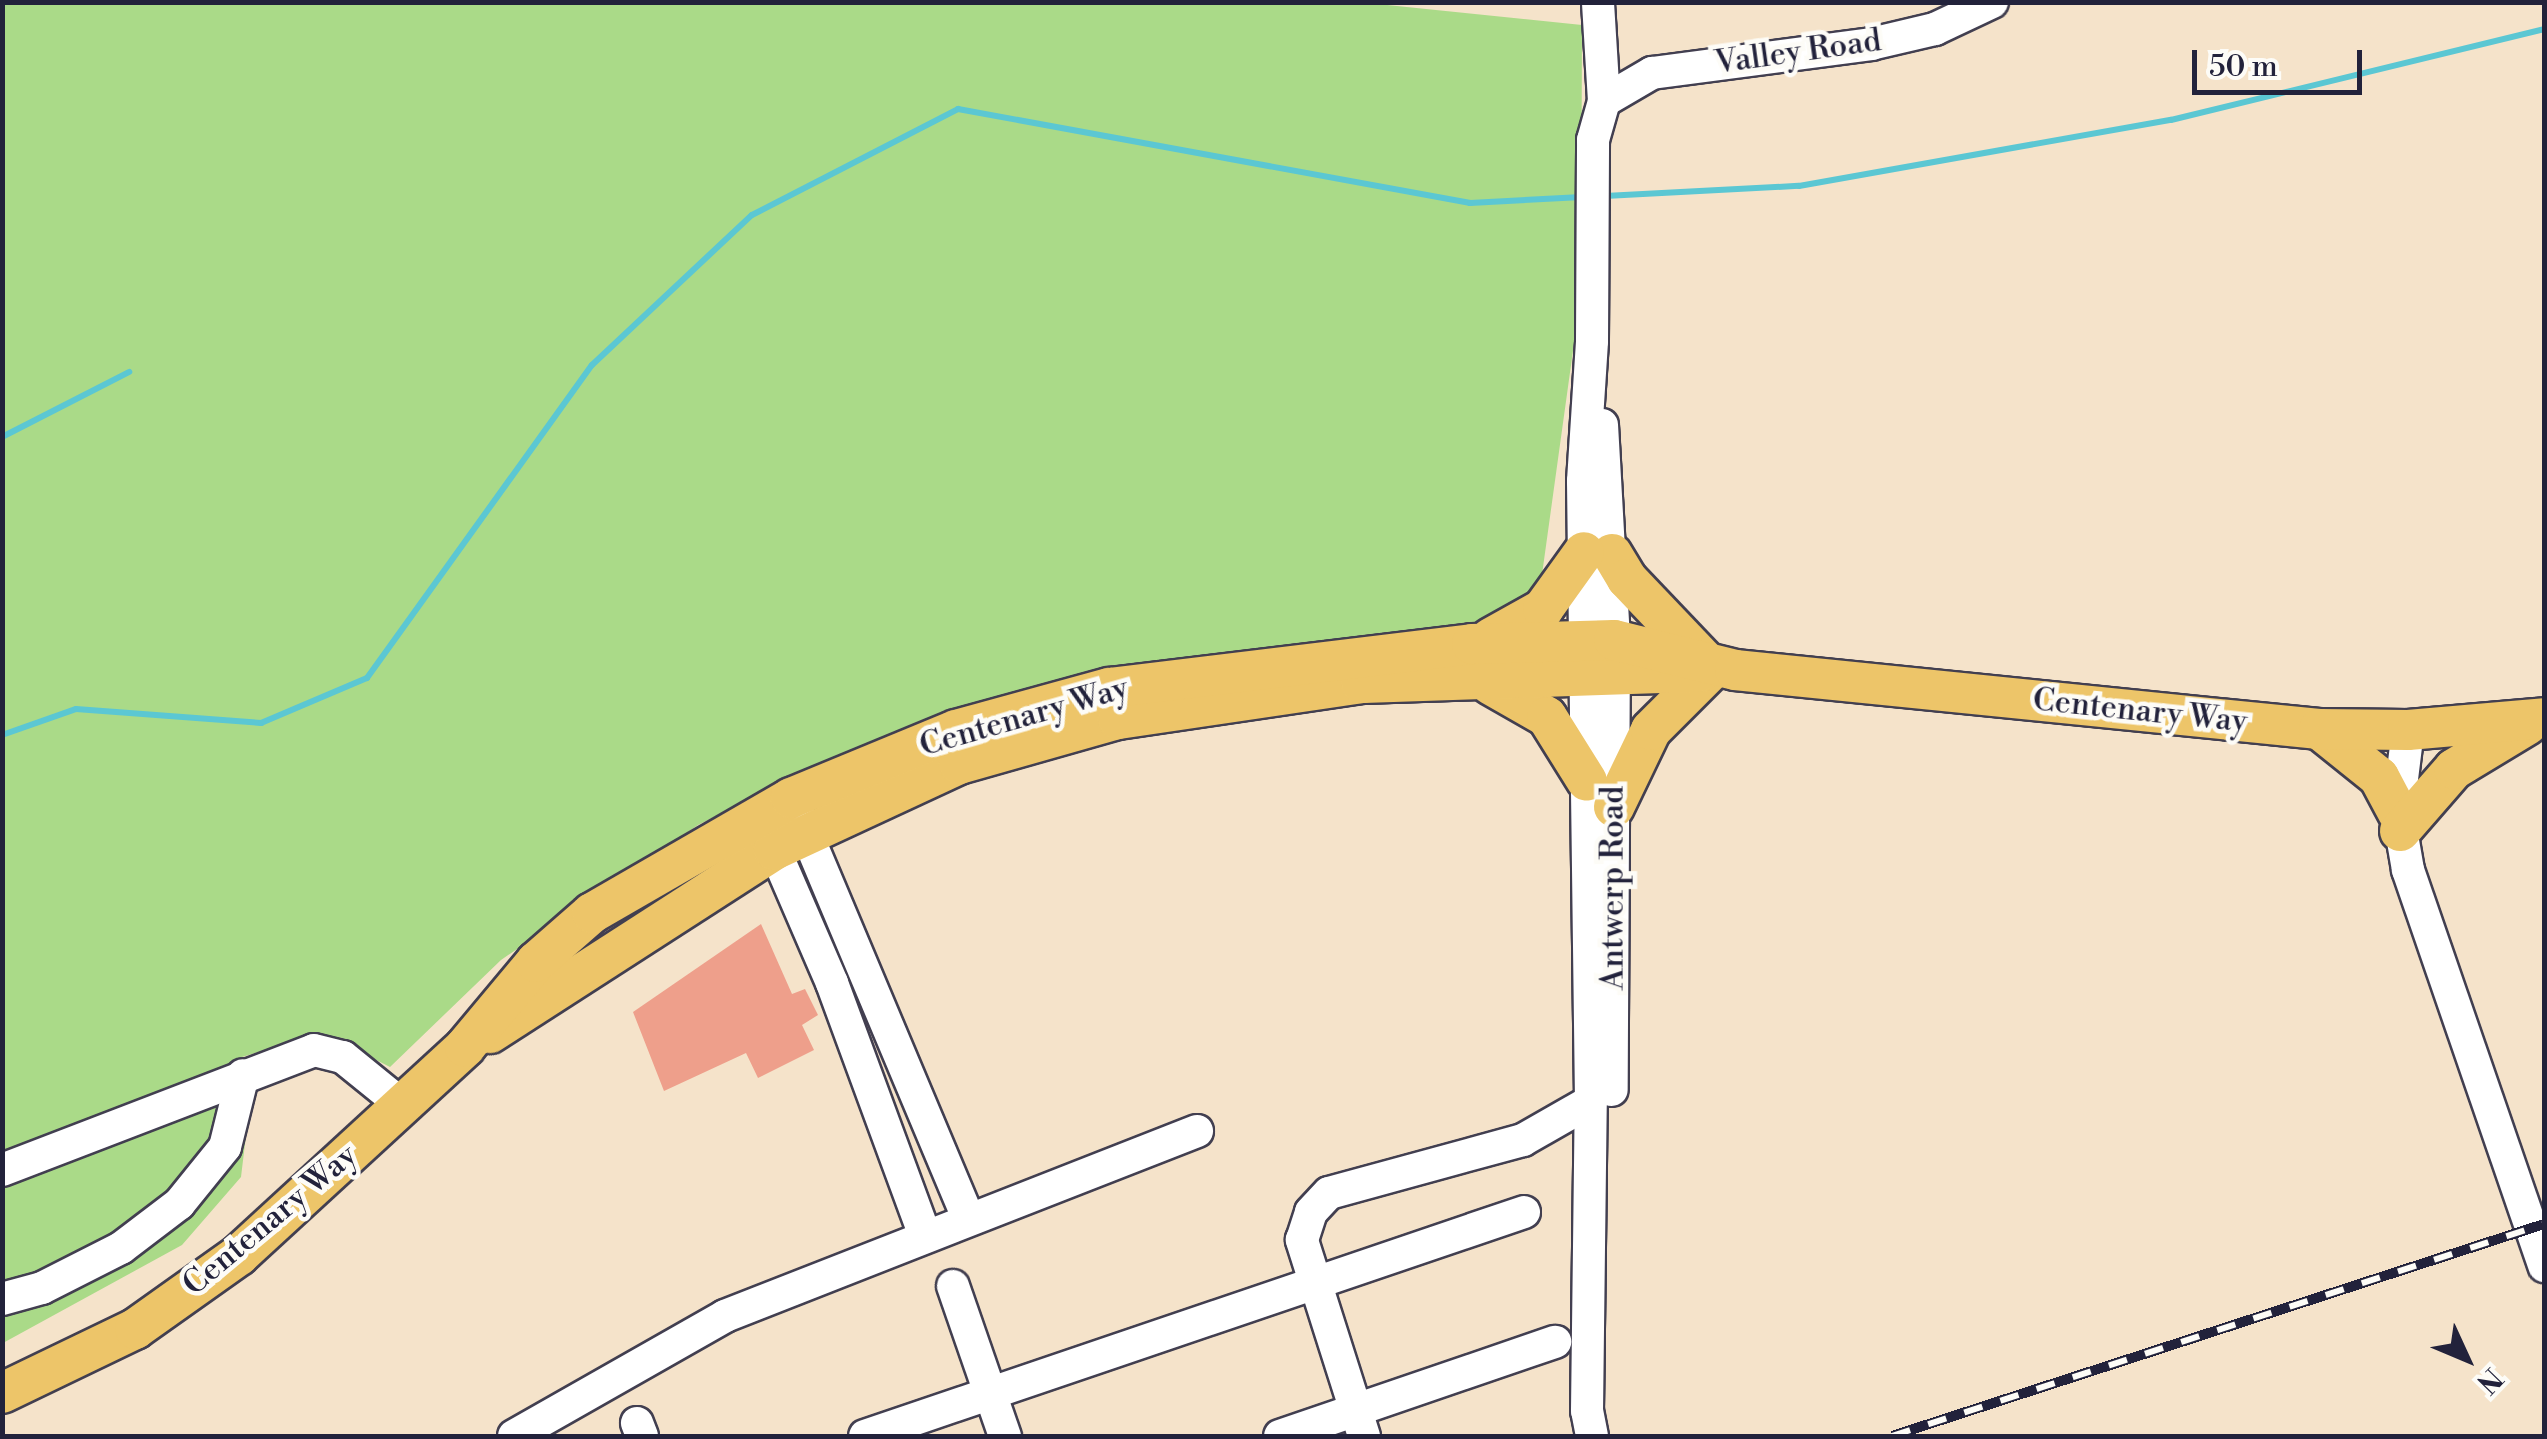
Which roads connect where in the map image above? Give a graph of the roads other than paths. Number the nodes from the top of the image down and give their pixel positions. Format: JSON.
{"nodes":[{"id":1,"x":1598,"y":2,"type":"edge"},
{"id":2,"x":1992,"y":2,"type":"edge"},
{"id":3,"x":1604,"y":100,"type":"junction"},
{"id":4,"x":1598,"y":553,"type":"junction"},
{"id":5,"x":1600,"y":660,"type":"junction"},
{"id":6,"x":1477,"y":662,"type":"junction"},
{"id":7,"x":1717,"y":668,"type":"junction"},
{"id":8,"x":2542,"y":718,"type":"edge"},
{"id":9,"x":2318,"y":729,"type":"junction"},
{"id":10,"x":2408,"y":730,"type":"junction"},
{"id":11,"x":1600,"y":794,"type":"junction"},
{"id":12,"x":2399,"y":821,"type":"junction"},
{"id":13,"x":783,"y":824,"type":"junction"},
{"id":14,"x":243,"y":1074,"type":"junction"},
{"id":15,"x":1592,"y":1101,"type":"junction"},
{"id":16,"x":402,"y":1105,"type":"junction"},
{"id":17,"x":1198,"y":1131,"type":"dead end"},
{"id":18,"x":1523,"y":1140,"type":"junction"},
{"id":19,"x":1590,"y":1160,"type":"junction"},
{"id":20,"x":2,"y":1170,"type":"edge"},
{"id":21,"x":1524,"y":1212,"type":"dead end"},
{"id":22,"x":968,"y":1218,"type":"junction"},
{"id":23,"x":924,"y":1233,"type":"junction"},
{"id":24,"x":2544,"y":1266,"type":"edge"},
{"id":25,"x":1316,"y":1282,"type":"junction"},
{"id":26,"x":953,"y":1286,"type":"dead end"},
{"id":27,"x":2,"y":1300,"type":"edge"},
{"id":28,"x":1555,"y":1342,"type":"dead end"},
{"id":29,"x":990,"y":1392,"type":"junction"},
{"id":30,"x":2,"y":1393,"type":"edge"},
{"id":31,"x":1360,"y":1423,"type":"edge"},
{"id":32,"x":514,"y":1436,"type":"edge"},
{"id":33,"x":866,"y":1436,"type":"edge"},
{"id":34,"x":1005,"y":1436,"type":"edge"},
{"id":35,"x":1280,"y":1436,"type":"edge"},
{"id":36,"x":1592,"y":1436,"type":"edge"},
{"id":37,"x":1602,"y":1436,"type":"edge"}],
"edges":[{"from":1,"to":3,"type":"street","name":"Antwerp Road"},
{"from":2,"to":3,"type":"street","name":"Valley Road"},
{"from":3,"to":4,"type":"street","name":"Antwerp Road"},
{"from":4,"to":5,"type":"street","name":"Antwerp Road"},
{"from":4,"to":6,"type":"main road"},
{"from":4,"to":7,"type":"main road"},
{"from":5,"to":6,"type":"main road","name":"Centenary Way"},
{"from":5,"to":7,"type":"main road","name":"Centenary Way"},
{"from":5,"to":11,"type":"street","name":"Antwerp Road"},
{"from":6,"to":11,"type":"main road"},
{"from":6,"to":13,"type":"main road","name":"Centenary Way"},
{"from":7,"to":9,"type":"main road","name":"Centenary Way"},
{"from":7,"to":11,"type":"main road"},
{"from":8,"to":10,"type":"main road","name":"Centenary Way"},
{"from":8,"to":12,"type":"main road"},
{"from":9,"to":10,"type":"main road","name":"Centenary Way"},
{"from":9,"to":12,"type":"main road"},
{"from":10,"to":12,"type":"street"},
{"from":11,"to":15,"type":"street","name":"Antwerp Road"},
{"from":11,"to":37,"type":"street","name":"Antwerp Road"},
{"from":12,"to":24,"type":"street"},
{"from":13,"to":16,"type":"main road","name":"Centenary Way"},
{"from":13,"to":22,"type":"street"},
{"from":13,"to":23,"type":"street"},
{"from":14,"to":16,"type":"street"},
{"from":14,"to":20,"type":"street"},
{"from":14,"to":27,"type":"street"},
{"from":15,"to":18,"type":"street"},
{"from":15,"to":19,"type":"street","name":"Antwerp Road"},
{"from":16,"to":30,"type":"main road","name":"Centenary Way"},
{"from":17,"to":22,"type":"street"},
{"from":18,"to":19,"type":"street"},
{"from":18,"to":25,"type":"street"},
{"from":19,"to":36,"type":"street","name":"Antwerp Road"},
{"from":21,"to":25,"type":"street"},
{"from":22,"to":23,"type":"street"},
{"from":23,"to":32,"type":"street"},
{"from":25,"to":29,"type":"street"},
{"from":25,"to":31,"type":"street"},
{"from":26,"to":29,"type":"street"},
{"from":28,"to":31,"type":"street"},
{"from":29,"to":33,"type":"street"},
{"from":29,"to":34,"type":"street"},
{"from":31,"to":35,"type":"street"}]}
